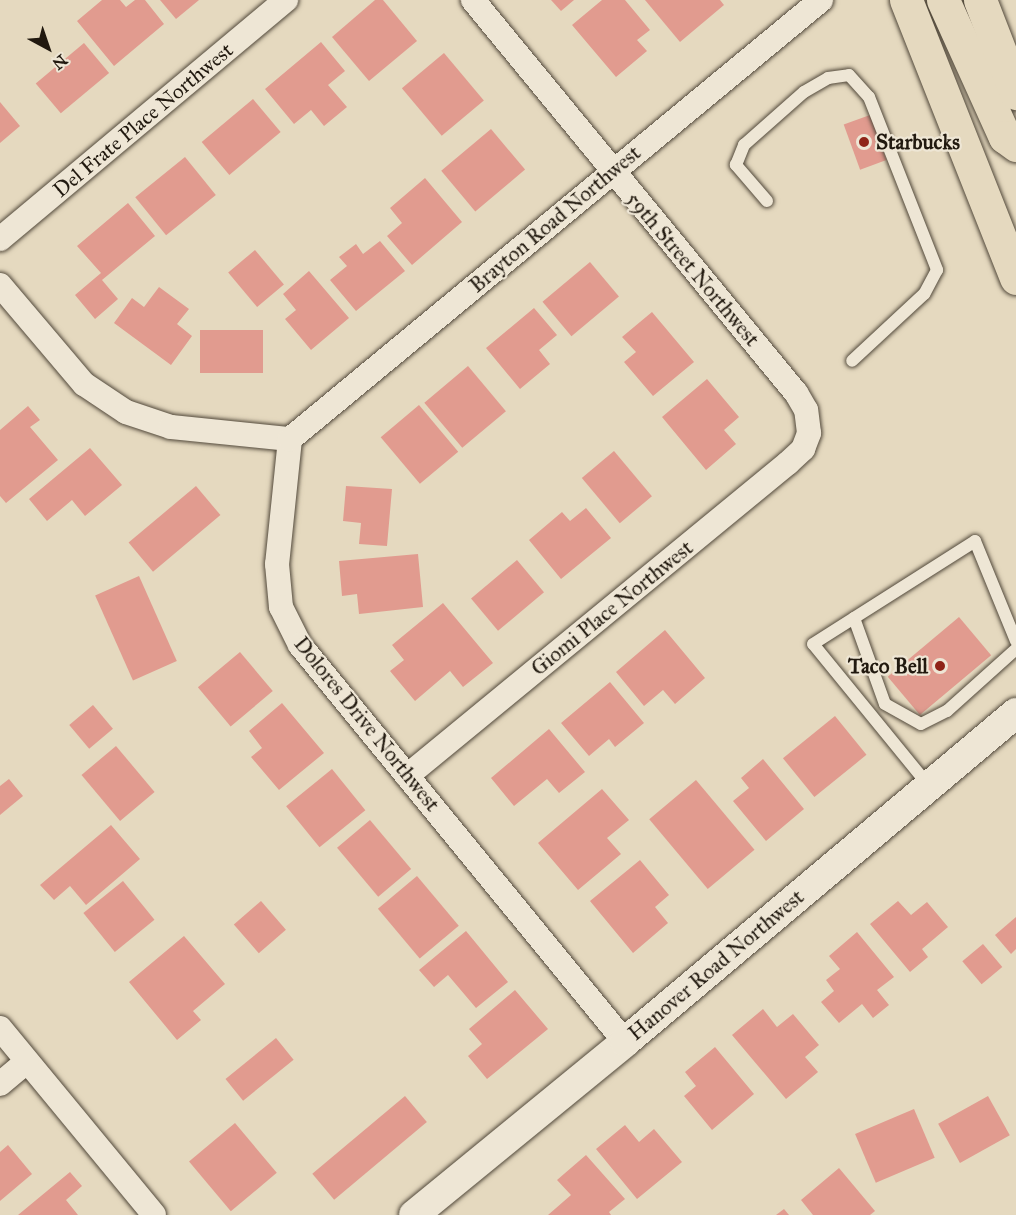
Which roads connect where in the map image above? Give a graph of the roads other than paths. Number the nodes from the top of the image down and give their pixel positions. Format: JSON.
{"nodes":[{"id":1,"x":286,"y":0,"type":"edge"},
{"id":2,"x":473,"y":0,"type":"edge"},
{"id":3,"x":821,"y":0,"type":"edge"},
{"id":4,"x":906,"y":0,"type":"edge"},
{"id":5,"x":943,"y":0,"type":"edge"},
{"id":6,"x":980,"y":0,"type":"edge"},
{"id":7,"x":1016,"y":93,"type":"edge"},
{"id":8,"x":1016,"y":145,"type":"edge"},
{"id":9,"x":612,"y":171,"type":"junction"},
{"id":10,"x":767,"y":201,"type":"dead end"},
{"id":11,"x":0,"y":239,"type":"edge"},
{"id":12,"x":1016,"y":278,"type":"edge"},
{"id":13,"x":0,"y":285,"type":"edge"},
{"id":14,"x":852,"y":361,"type":"dead end"},
{"id":15,"x":809,"y":433,"type":"joint"},
{"id":16,"x":290,"y":439,"type":"junction"},
{"id":17,"x":854,"y":618,"type":"junction"},
{"id":18,"x":1016,"y":641,"type":"edge"},
{"id":19,"x":1016,"y":649,"type":"edge"},
{"id":20,"x":1016,"y":713,"type":"edge"},
{"id":21,"x":407,"y":776,"type":"junction"},
{"id":22,"x":929,"y":786,"type":"junction"},
{"id":23,"x":0,"y":1028,"type":"edge"},
{"id":24,"x":625,"y":1042,"type":"junction"},
{"id":25,"x":27,"y":1061,"type":"junction"},
{"id":26,"x":0,"y":1084,"type":"edge"},
{"id":27,"x":154,"y":1215,"type":"edge"},
{"id":28,"x":414,"y":1215,"type":"edge"}],
"edges":[{"from":1,"to":11,"type":"street","name":"Del Frate Place Northwest"},
{"from":2,"to":9,"type":"street","name":"59th Street Northwest"},
{"from":3,"to":9,"type":"street","name":"Brayton Road Northwest"},
{"from":4,"to":12,"type":"main road"},
{"from":5,"to":8,"type":"main road"},
{"from":6,"to":7,"type":"main road"},
{"from":9,"to":15,"type":"street","name":"59th Street Northwest"},
{"from":9,"to":16,"type":"street","name":"Brayton Road Northwest"},
{"from":10,"to":14,"type":"lane"},
{"from":13,"to":16,"type":"street"},
{"from":15,"to":21,"type":"street","name":"Giomi Place Northwest"},
{"from":16,"to":21,"type":"street","name":"Dolores Drive Northwest"},
{"from":17,"to":18,"type":"lane"},
{"from":17,"to":19,"type":"lane"},
{"from":17,"to":22,"type":"lane"},
{"from":20,"to":22,"type":"street","name":"Hanover Road Northwest"},
{"from":21,"to":24,"type":"street","name":"Dolores Drive Northwest"},
{"from":22,"to":24,"type":"street","name":"Hanover Road Northwest"},
{"from":23,"to":25,"type":"street"},
{"from":24,"to":28,"type":"street","name":"Hanover Road Northwest"},
{"from":25,"to":26,"type":"street"},
{"from":25,"to":27,"type":"street"}]}
